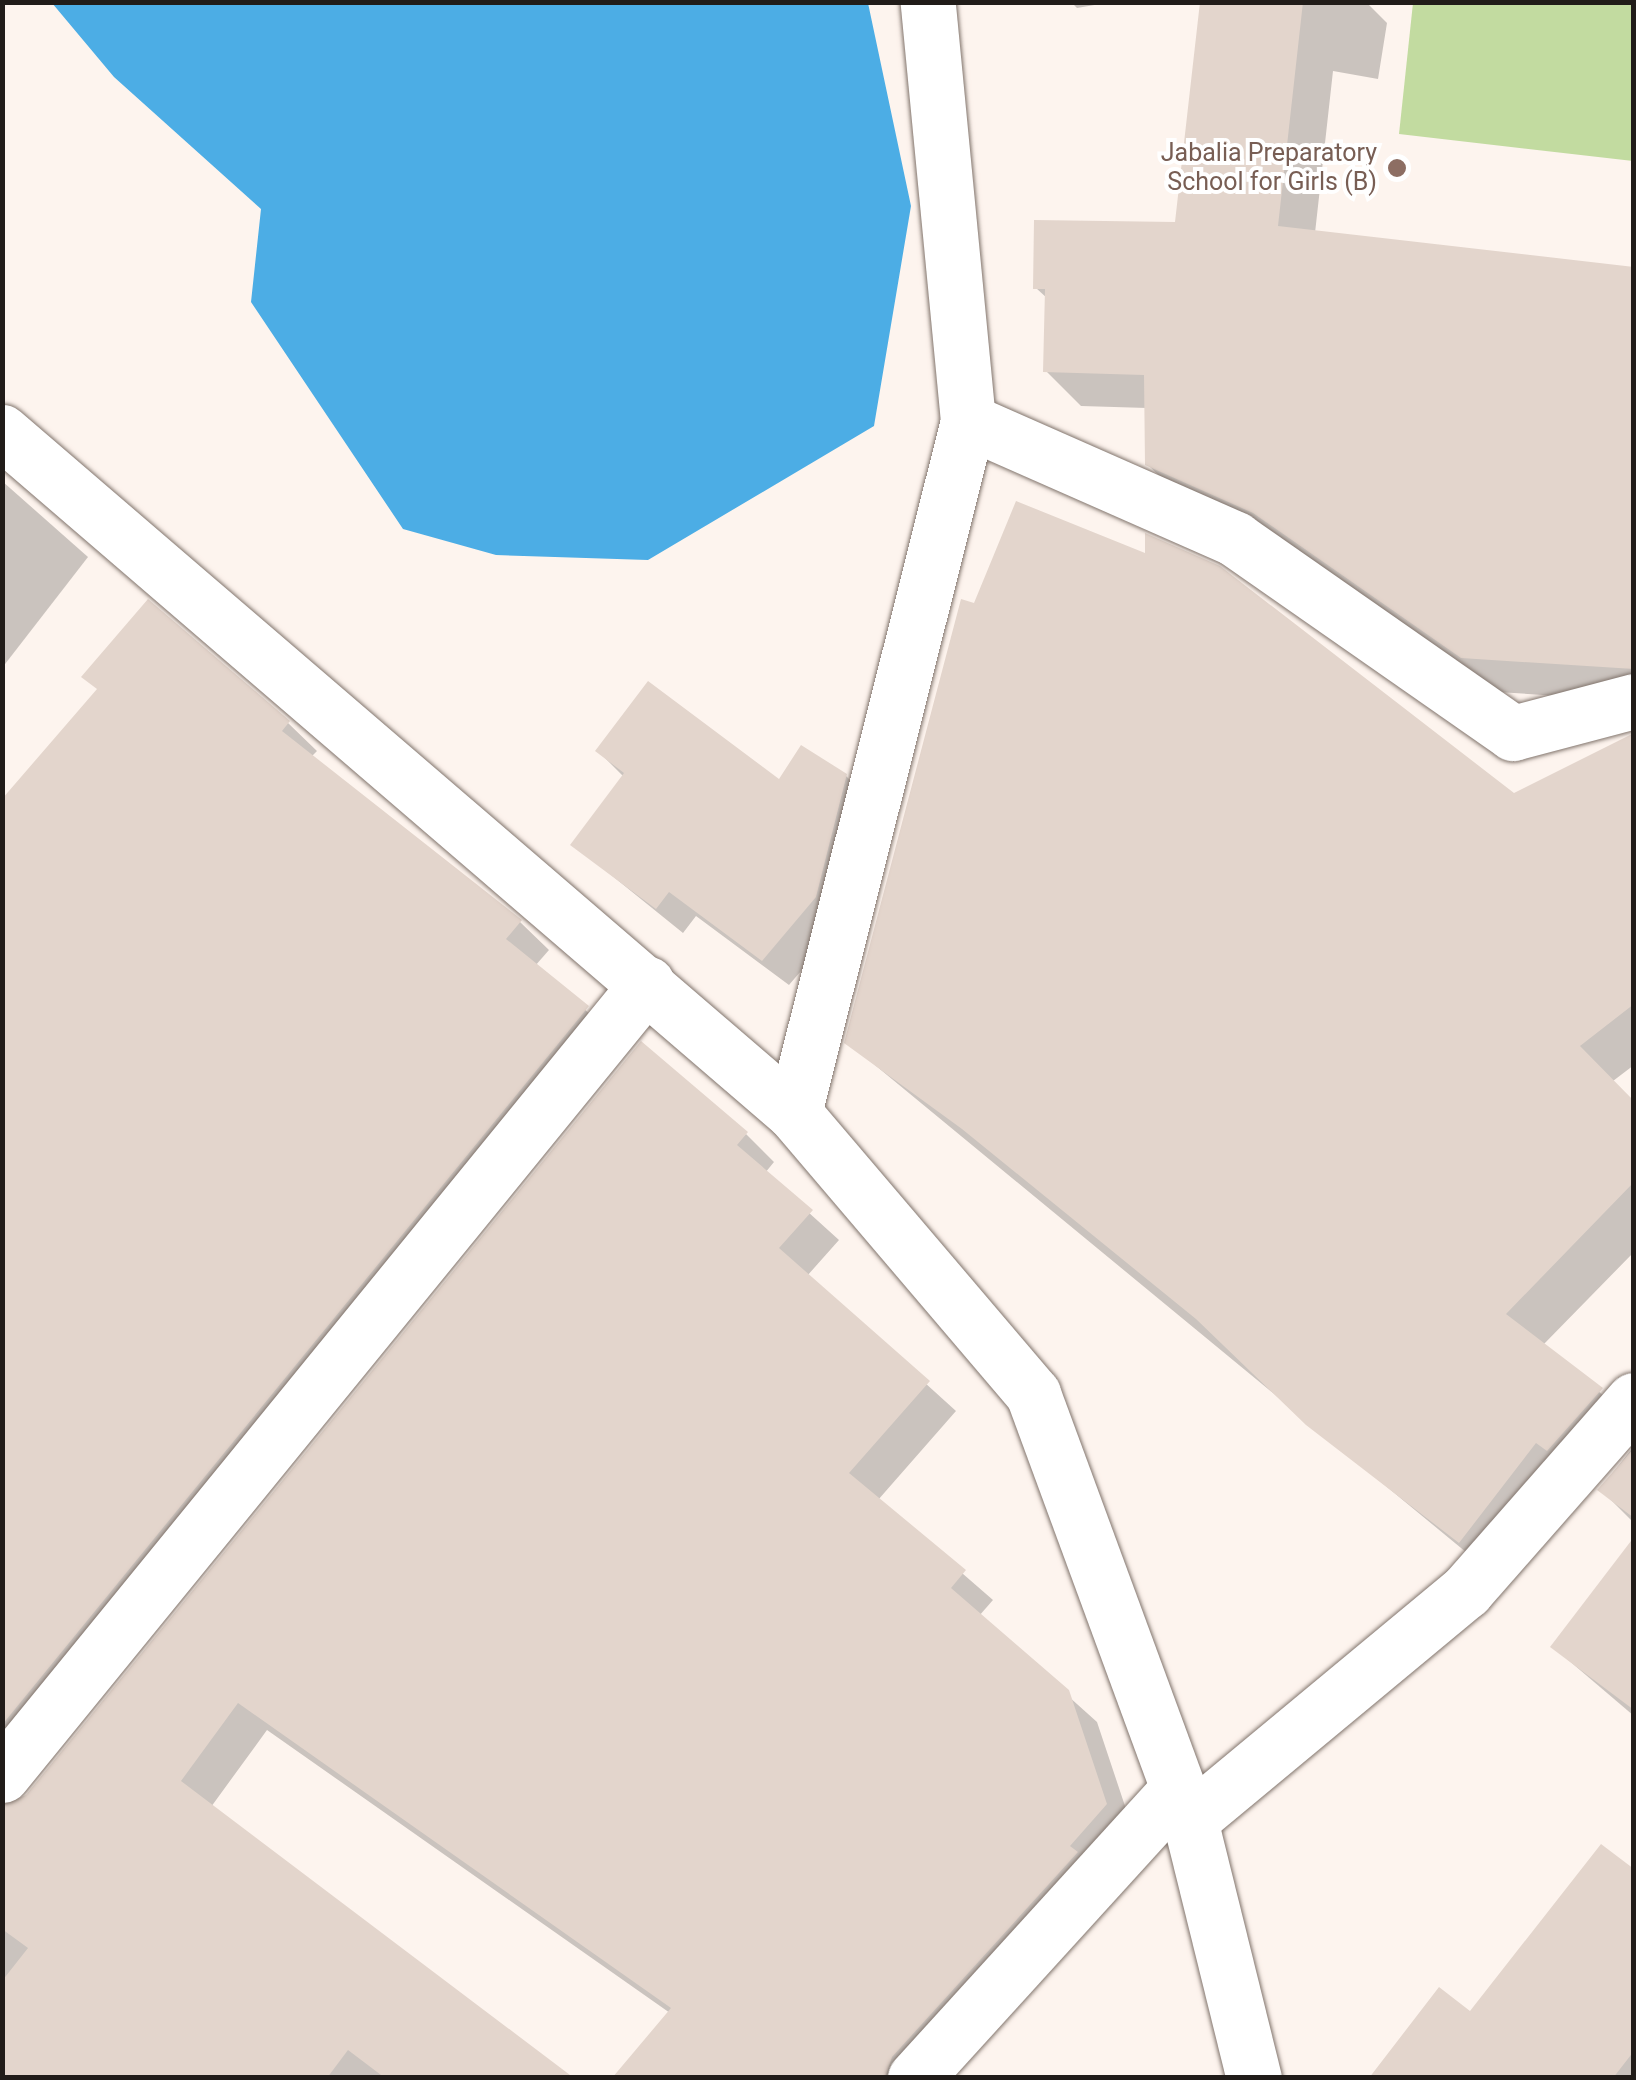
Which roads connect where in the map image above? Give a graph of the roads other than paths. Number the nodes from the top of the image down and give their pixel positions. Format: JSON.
{"nodes":[{"id":1,"x":928,"y":2,"type":"edge"},
{"id":2,"x":968,"y":421,"type":"junction"},
{"id":3,"x":2,"y":432,"type":"edge"},
{"id":4,"x":1634,"y":701,"type":"edge"},
{"id":5,"x":647,"y":984,"type":"junction"},
{"id":6,"x":794,"y":1113,"type":"junction"},
{"id":7,"x":1634,"y":1400,"type":"edge"},
{"id":8,"x":2,"y":1775,"type":"edge"},
{"id":9,"x":1184,"y":1805,"type":"junction"},
{"id":10,"x":915,"y":2078,"type":"edge"},
{"id":11,"x":1254,"y":2078,"type":"edge"}],
"edges":[{"from":1,"to":2,"type":"street"},
{"from":2,"to":4,"type":"street"},
{"from":2,"to":6,"type":"street"},
{"from":3,"to":5,"type":"street"},
{"from":5,"to":6,"type":"street"},
{"from":5,"to":8,"type":"street"},
{"from":6,"to":9,"type":"street"},
{"from":7,"to":9,"type":"street"},
{"from":9,"to":10,"type":"street"},
{"from":9,"to":11,"type":"street"}]}
